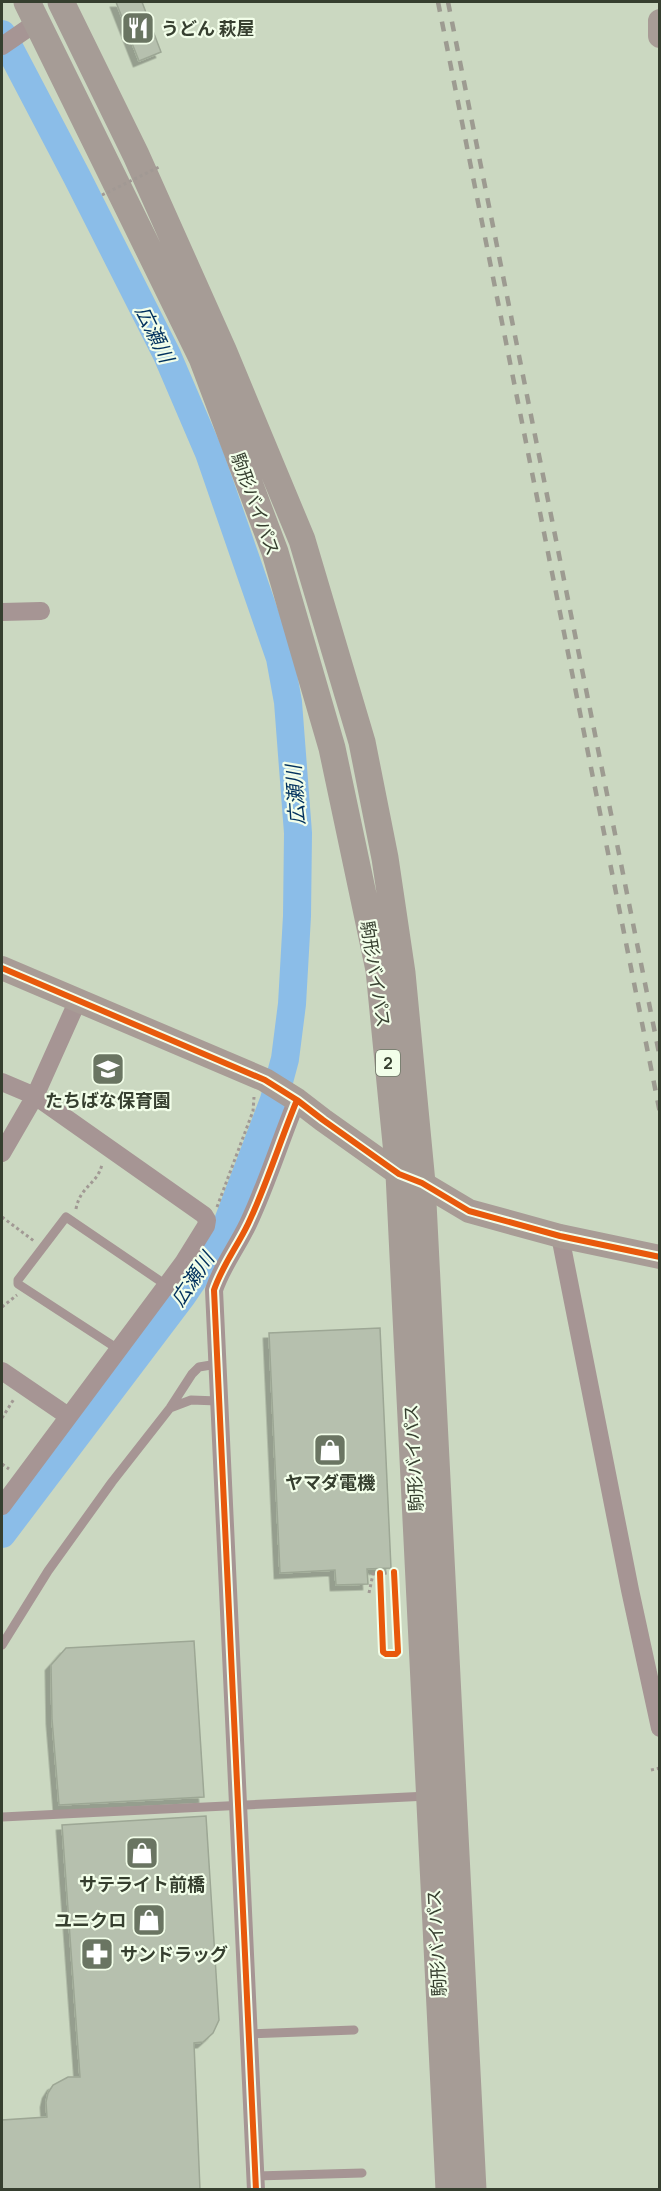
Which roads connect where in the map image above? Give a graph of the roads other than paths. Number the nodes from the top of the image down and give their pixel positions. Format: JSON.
{"nodes":[{"id":1,"x":65,"y":3,"type":"edge"},
{"id":2,"x":28,"y":19,"type":"edge"},
{"id":3,"x":660,"y":21,"type":"edge"},
{"id":4,"x":660,"y":36,"type":"edge"},
{"id":5,"x":2,"y":46,"type":"edge"},
{"id":6,"x":41,"y":611,"type":"dead end"},
{"id":7,"x":2,"y":612,"type":"edge"},
{"id":8,"x":2,"y":968,"type":"edge"},
{"id":9,"x":78,"y":1000,"type":"junction"},
{"id":10,"x":2,"y":1082,"type":"edge"},
{"id":11,"x":35,"y":1096,"type":"junction"},
{"id":12,"x":293,"y":1097,"type":"junction"},
{"id":13,"x":2,"y":1153,"type":"edge"},
{"id":14,"x":411,"y":1178,"type":"junction"},
{"id":15,"x":560,"y":1236,"type":"junction"},
{"id":16,"x":660,"y":1257,"type":"edge"},
{"id":17,"x":166,"y":1285,"type":"junction"},
{"id":18,"x":118,"y":1349,"type":"junction"},
{"id":19,"x":217,"y":1364,"type":"junction"},
{"id":20,"x":2,"y":1371,"type":"edge"},
{"id":21,"x":218,"y":1401,"type":"junction"},
{"id":22,"x":170,"y":1408,"type":"junction"},
{"id":23,"x":69,"y":1416,"type":"junction"},
{"id":24,"x":2,"y":1506,"type":"edge"},
{"id":25,"x":2,"y":1645,"type":"edge"},
{"id":26,"x":660,"y":1728,"type":"edge"},
{"id":27,"x":437,"y":1765,"type":"dead end"},
{"id":28,"x":428,"y":1796,"type":"junction"},
{"id":29,"x":238,"y":1805,"type":"junction"},
{"id":30,"x":2,"y":1817,"type":"edge"},
{"id":31,"x":430,"y":1842,"type":"junction"},
{"id":32,"x":354,"y":2030,"type":"dead end"},
{"id":33,"x":249,"y":2034,"type":"junction"},
{"id":34,"x":362,"y":2173,"type":"dead end"},
{"id":35,"x":256,"y":2183,"type":"edge"},
{"id":36,"x":448,"y":2190,"type":"edge"},
{"id":37,"x":473,"y":2190,"type":"edge"}],
"edges":[{"from":1,"to":2,"type":"street"},
{"from":1,"to":14,"type":"main road","name":"駒形バイパス","number":"2"},
{"from":2,"to":5,"type":"street"},
{"from":2,"to":14,"type":"main road","name":"駒形バイパス","number":"2"},
{"from":3,"to":4,"type":"street"},
{"from":6,"to":7,"type":"street"},
{"from":8,"to":9,"type":"street"},
{"from":9,"to":11,"type":"street"},
{"from":9,"to":12,"type":"street"},
{"from":10,"to":11,"type":"street"},
{"from":11,"to":13,"type":"street"},
{"from":11,"to":17,"type":"street"},
{"from":12,"to":14,"type":"street"},
{"from":12,"to":19,"type":"street"},
{"from":14,"to":15,"type":"street"},
{"from":14,"to":28,"type":"main road","name":"駒形バイパス","number":"2"},
{"from":14,"to":37,"type":"main road","name":"駒形バイパス","number":"2"},
{"from":15,"to":16,"type":"street"},
{"from":15,"to":26,"type":"street"},
{"from":17,"to":18,"type":"street"},
{"from":17,"to":18,"type":"lane"},
{"from":18,"to":23,"type":"street"},
{"from":19,"to":21,"type":"street"},
{"from":19,"to":22,"type":"lane"},
{"from":20,"to":23,"type":"street"},
{"from":21,"to":22,"type":"lane"},
{"from":21,"to":29,"type":"street"},
{"from":22,"to":25,"type":"lane"},
{"from":23,"to":24,"type":"street"},
{"from":27,"to":31,"type":"main road"},
{"from":28,"to":29,"type":"lane"},
{"from":28,"to":31,"type":"main road","name":"駒形バイパス","number":"2"},
{"from":29,"to":30,"type":"lane"},
{"from":29,"to":33,"type":"street"},
{"from":31,"to":36,"type":"main road","name":"駒形バイパス","number":"2"},
{"from":32,"to":33,"type":"lane"},
{"from":33,"to":35,"type":"street"},
{"from":34,"to":35,"type":"lane"}]}
